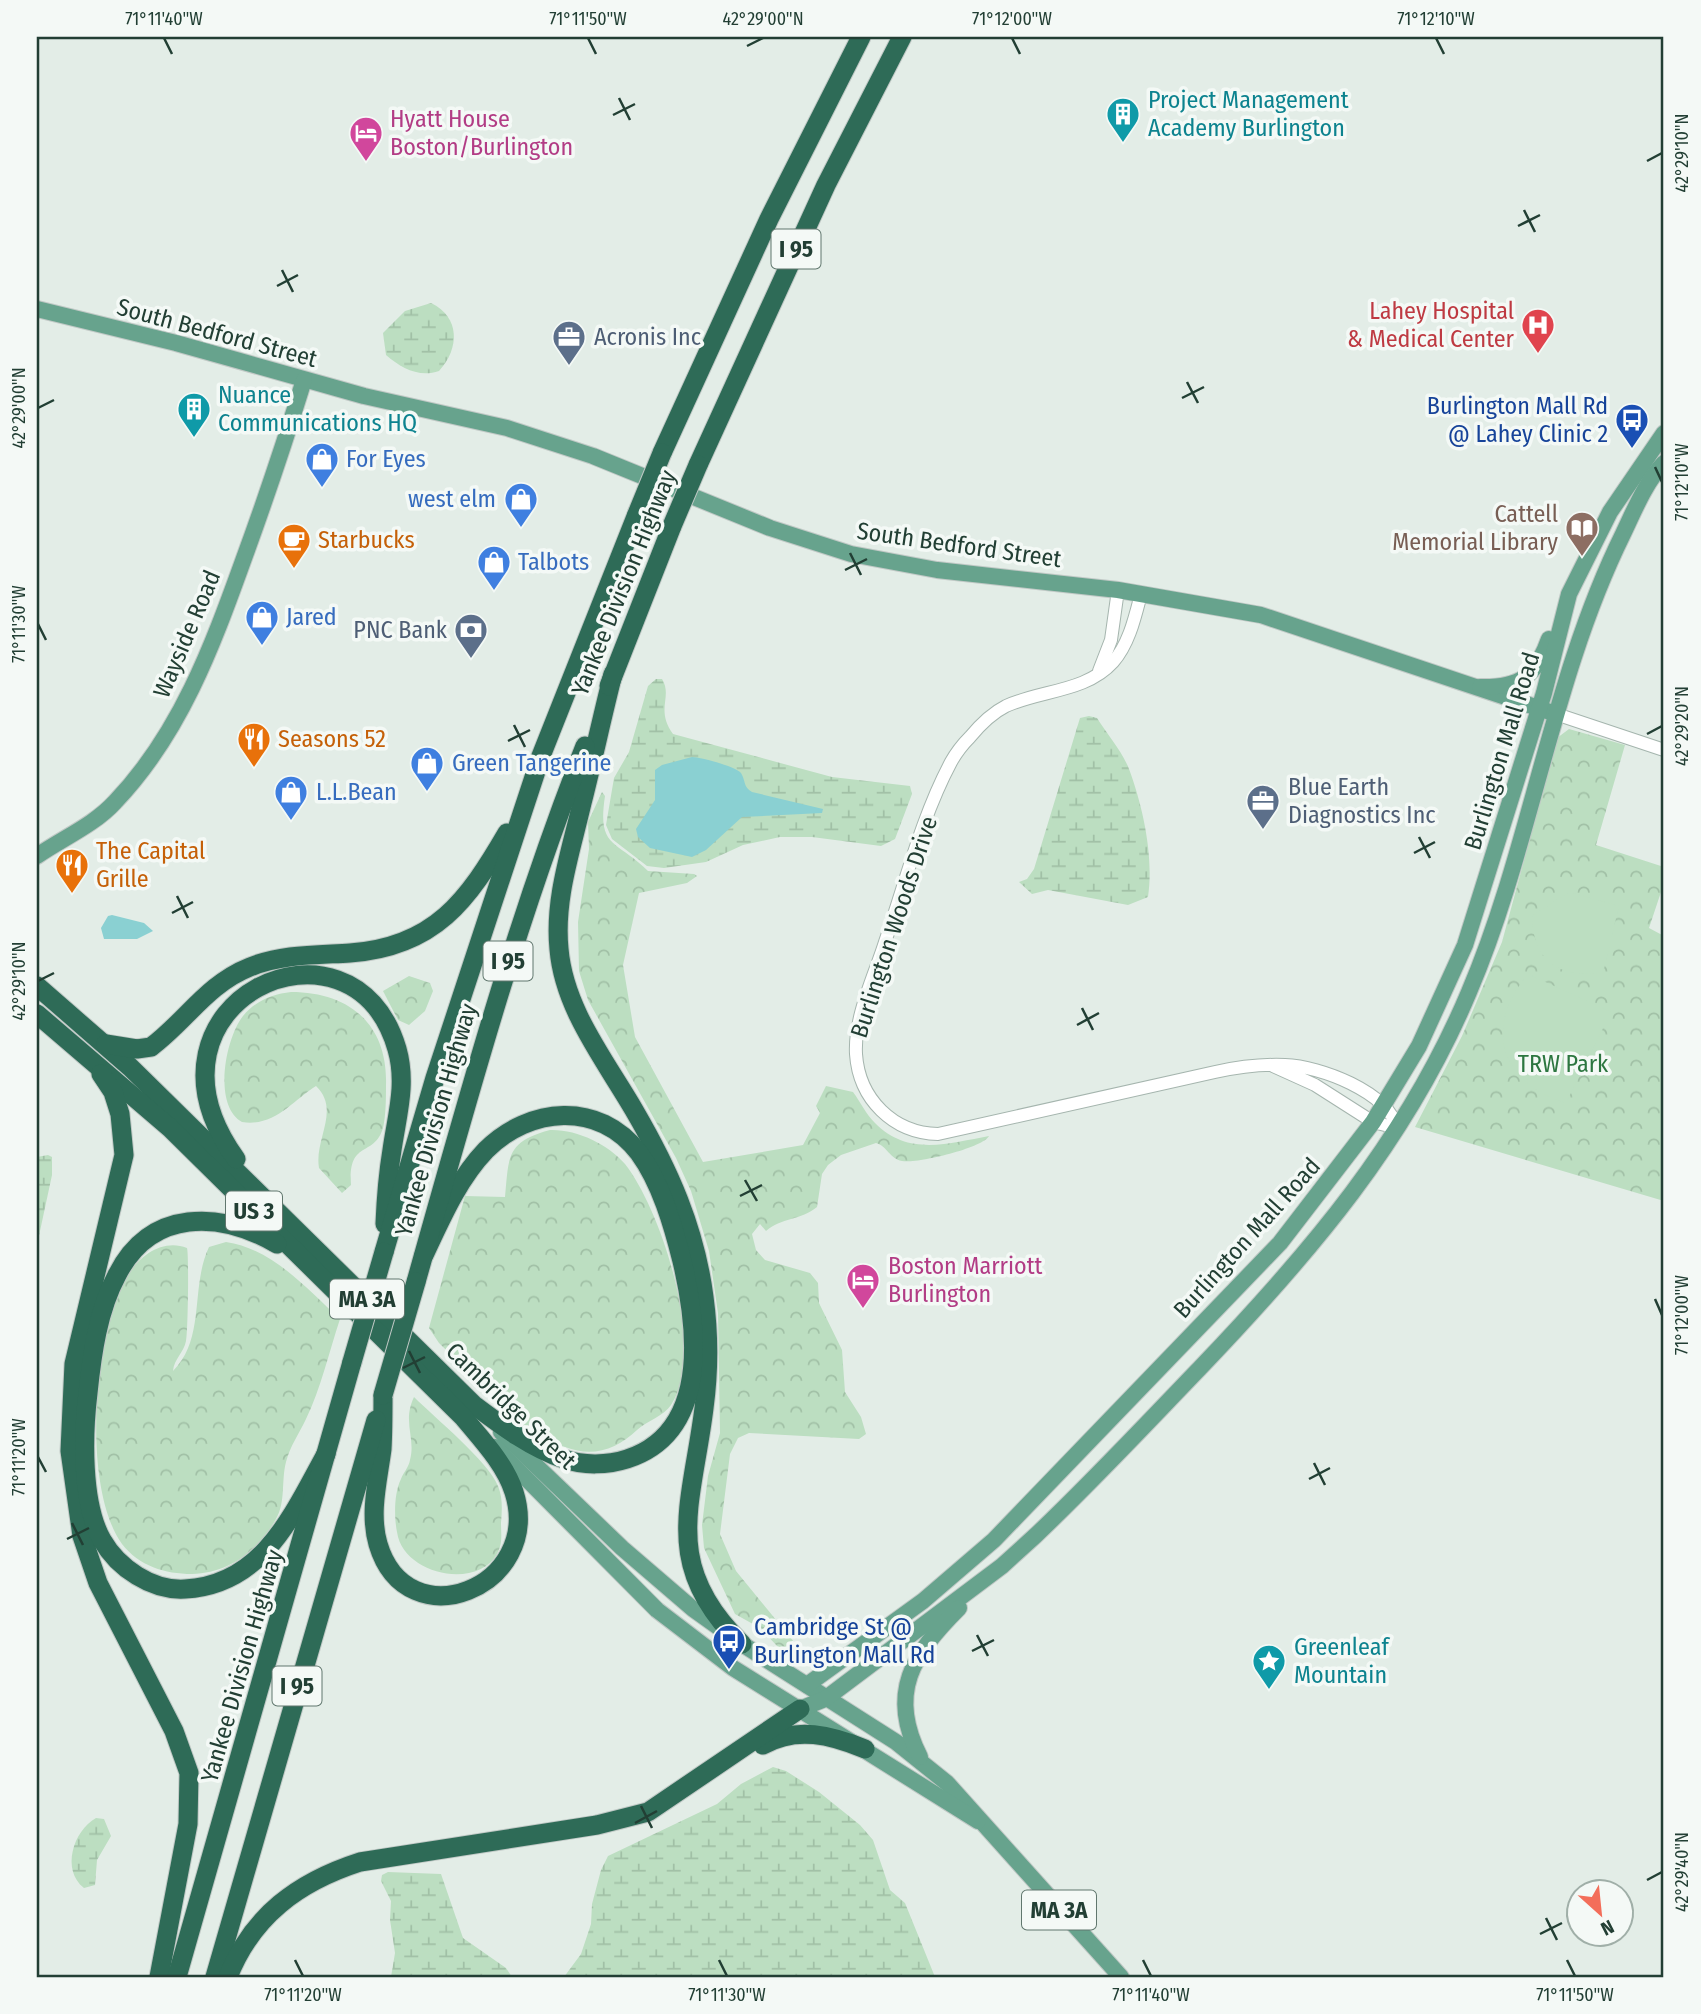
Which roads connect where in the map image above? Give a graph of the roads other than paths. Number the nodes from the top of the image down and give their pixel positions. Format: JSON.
{"nodes":[{"id":1,"x":861,"y":37,"type":"edge"},
{"id":2,"x":902,"y":37,"type":"edge"},
{"id":3,"x":37,"y":309,"type":"edge"},
{"id":4,"x":304,"y":380,"type":"junction"},
{"id":5,"x":1664,"y":433,"type":"edge"},
{"id":6,"x":1646,"y":458,"type":"junction"},
{"id":7,"x":1663,"y":466,"type":"edge"},
{"id":8,"x":1118,"y":590,"type":"junction"},
{"id":9,"x":1141,"y":594,"type":"junction"},
{"id":10,"x":1561,"y":620,"type":"junction"},
{"id":11,"x":613,"y":674,"type":"junction"},
{"id":12,"x":1095,"y":676,"type":"junction"},
{"id":13,"x":1469,"y":687,"type":"junction"},
{"id":14,"x":1539,"y":710,"type":"junction"},
{"id":15,"x":1556,"y":714,"type":"junction"},
{"id":16,"x":1664,"y":750,"type":"edge"},
{"id":17,"x":528,"y":797,"type":"junction"},
{"id":18,"x":37,"y":856,"type":"edge"},
{"id":19,"x":37,"y":986,"type":"edge"},
{"id":20,"x":37,"y":1014,"type":"edge"},
{"id":21,"x":105,"y":1044,"type":"junction"},
{"id":22,"x":83,"y":1052,"type":"junction"},
{"id":23,"x":1271,"y":1065,"type":"junction"},
{"id":24,"x":1384,"y":1104,"type":"junction"},
{"id":25,"x":1373,"y":1122,"type":"junction"},
{"id":26,"x":1397,"y":1128,"type":"junction"},
{"id":27,"x":261,"y":1194,"type":"junction"},
{"id":28,"x":384,"y":1252,"type":"junction"},
{"id":29,"x":424,"y":1255,"type":"junction"},
{"id":30,"x":309,"y":1266,"type":"junction"},
{"id":31,"x":383,"y":1395,"type":"junction"},
{"id":32,"x":468,"y":1411,"type":"junction"},
{"id":33,"x":326,"y":1454,"type":"junction"},
{"id":34,"x":1002,"y":1566,"type":"junction"},
{"id":35,"x":742,"y":1644,"type":"junction"},
{"id":36,"x":807,"y":1685,"type":"junction"},
{"id":37,"x":825,"y":1699,"type":"junction"},
{"id":38,"x":800,"y":1709,"type":"junction"},
{"id":39,"x":865,"y":1749,"type":"junction"},
{"id":40,"x":922,"y":1762,"type":"junction"},
{"id":41,"x":700,"y":1779,"type":"junction"},
{"id":42,"x":980,"y":1822,"type":"junction"},
{"id":43,"x":159,"y":1977,"type":"edge"},
{"id":44,"x":177,"y":1977,"type":"edge"},
{"id":45,"x":215,"y":1977,"type":"edge"},
{"id":46,"x":228,"y":1977,"type":"edge"},
{"id":47,"x":1121,"y":1977,"type":"edge"}],
"edges":[{"from":1,"to":17,"type":"highway","name":"Yankee Division Highway","number":"I 95","bridge":true},
{"from":2,"to":11,"type":"highway","name":"Yankee Division Highway","number":"I 95","bridge":true},
{"from":3,"to":4,"type":"main road","name":"South Bedford Street"},
{"from":4,"to":8,"type":"main road","name":"South Bedford Street"},
{"from":4,"to":18,"type":"main road","name":"Wayside Road"},
{"from":5,"to":6,"type":"main road","name":"Burlington Mall Road"},
{"from":6,"to":7,"type":"main road"},
{"from":6,"to":10,"type":"main road","name":"Burlington Mall Road"},
{"from":7,"to":15,"type":"main road","name":"Burlington Mall Road"},
{"from":8,"to":9,"type":"main road","name":"South Bedford Street"},
{"from":8,"to":12,"type":"street"},
{"from":9,"to":12,"type":"street","name":"Burlington Woods Drive"},
{"from":9,"to":13,"type":"main road","name":"South Bedford Street"},
{"from":10,"to":13,"type":"main road"},
{"from":10,"to":14,"type":"main road","name":"Burlington Mall Road"},
{"from":11,"to":29,"type":"highway","name":"Yankee Division Highway","number":"I 95"},
{"from":11,"to":35,"type":"highway"},
{"from":12,"to":23,"type":"street","name":"Burlington Woods Drive"},
{"from":13,"to":14,"type":"main road","name":"South Bedford Street"},
{"from":14,"to":15,"type":"main road","name":"South Bedford Street"},
{"from":14,"to":24,"type":"main road","name":"Burlington Mall Road"},
{"from":15,"to":16,"type":"street"},
{"from":15,"to":26,"type":"main road","name":"Burlington Mall Road"},
{"from":17,"to":21,"type":"highway"},
{"from":17,"to":28,"type":"highway","name":"Yankee Division Highway","number":"I 95"},
{"from":19,"to":21,"type":"highway","name":"Cambridge Street"},
{"from":20,"to":22,"type":"highway","name":"Cambridge Street","number":"US 3"},
{"from":21,"to":27,"type":"highway","name":"Cambridge Street","number":"MA 3A"},
{"from":22,"to":30,"type":"highway","name":"Cambridge Street","number":"US 3"},
{"from":22,"to":43,"type":"highway"},
{"from":23,"to":24,"type":"street","name":"Burlington Woods Drive"},
{"from":23,"to":25,"type":"street"},
{"from":24,"to":25,"type":"main road","name":"Burlington Mall Road"},
{"from":24,"to":26,"type":"street"},
{"from":25,"to":26,"type":"street"},
{"from":25,"to":36,"type":"main road","name":"Burlington Mall Road"},
{"from":26,"to":34,"type":"main road","name":"Burlington Mall Road"},
{"from":27,"to":28,"type":"highway"},
{"from":27,"to":32,"type":"highway","name":"Cambridge Street","number":"MA 3A"},
{"from":28,"to":33,"type":"highway","name":"Yankee Division Highway","number":"I 95","bridge":true},
{"from":29,"to":31,"type":"highway","name":"Yankee Division Highway","number":"I 95","bridge":true},
{"from":29,"to":32,"type":"highway"},
{"from":30,"to":32,"type":"highway","name":"Cambridge Street","number":"US 3"},
{"from":30,"to":33,"type":"highway"},
{"from":31,"to":32,"type":"highway","number":"US 3"},
{"from":31,"to":45,"type":"highway","name":"Yankee Division Highway","number":"I 95"},
{"from":32,"to":35,"type":"main road","name":"Cambridge Street","number":"MA 3A"},
{"from":32,"to":38,"type":"main road","name":"Cambridge Street","number":"MA 3A"},
{"from":33,"to":44,"type":"highway","name":"Yankee Division Highway","number":"I 95"},
{"from":34,"to":37,"type":"main road","name":"Burlington Mall Road"},
{"from":34,"to":40,"type":"main road","name":"Burlington Mall Road"},
{"from":35,"to":36,"type":"main road","name":"Cambridge Street","number":"MA 3A"},
{"from":36,"to":37,"type":"main road","name":"Cambridge Street","number":"MA 3A"},
{"from":36,"to":38,"type":"main road"},
{"from":37,"to":38,"type":"main road","name":"Burlington Mall Road"},
{"from":37,"to":40,"type":"main road","name":"Cambridge Street","number":"MA 3A"},
{"from":38,"to":39,"type":"main road","name":"Cambridge Street","number":"MA 3A"},
{"from":38,"to":41,"type":"highway"},
{"from":39,"to":41,"type":"highway"},
{"from":39,"to":42,"type":"main road","name":"Cambridge Street","number":"MA 3A"},
{"from":40,"to":42,"type":"main road","name":"Cambridge Street","number":"MA 3A"},
{"from":41,"to":46,"type":"highway"},
{"from":42,"to":47,"type":"main road","name":"Cambridge Street","number":"MA 3A"}]}
